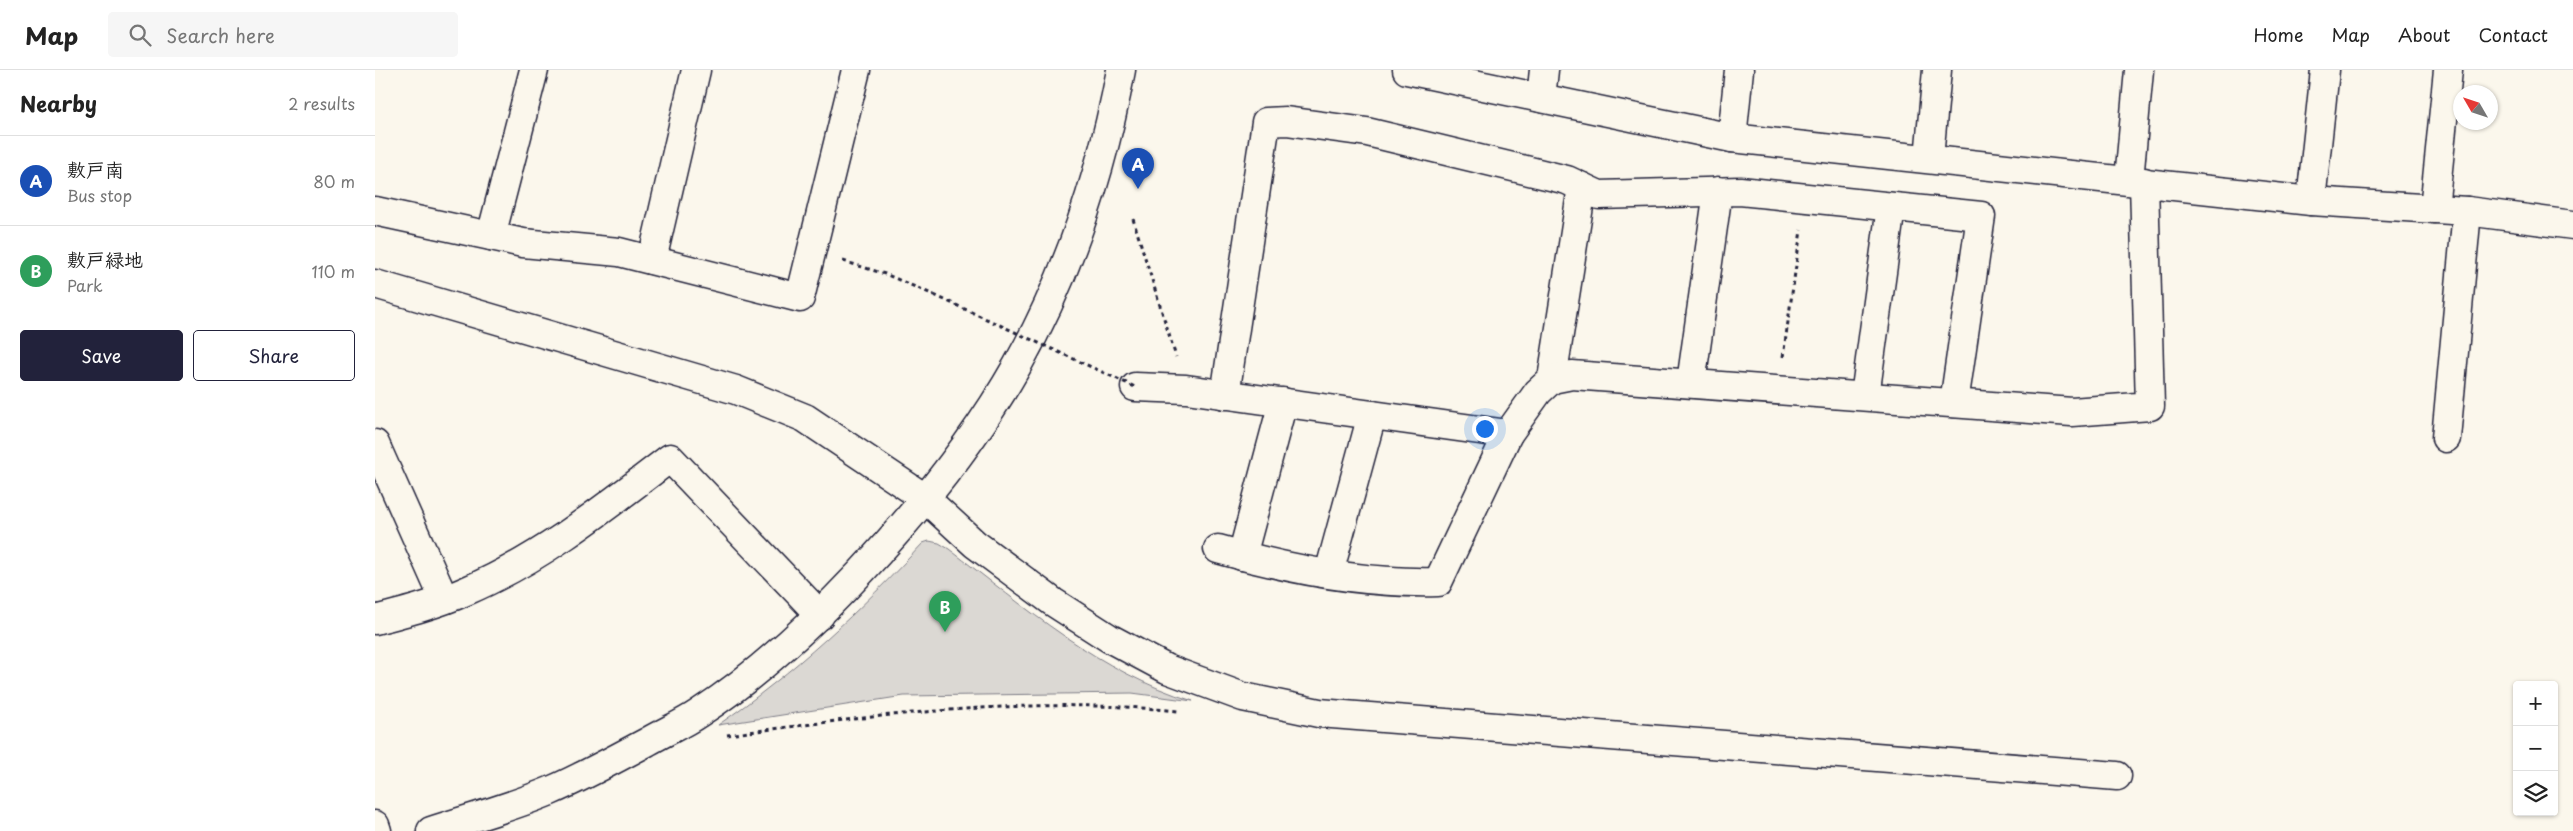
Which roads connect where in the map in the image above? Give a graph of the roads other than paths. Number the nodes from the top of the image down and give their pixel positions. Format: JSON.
{"nodes":[{"id":1,"x":534,"y":70,"type":"edge"},
{"id":2,"x":696,"y":70,"type":"edge"},
{"id":3,"x":856,"y":70,"type":"edge"},
{"id":4,"x":1121,"y":70,"type":"edge"},
{"id":5,"x":1407,"y":70,"type":"edge"},
{"id":6,"x":1544,"y":70,"type":"edge"},
{"id":7,"x":1739,"y":70,"type":"edge"},
{"id":8,"x":1937,"y":70,"type":"edge"},
{"id":9,"x":2139,"y":70,"type":"edge"},
{"id":10,"x":2325,"y":70,"type":"edge"},
{"id":11,"x":2448,"y":70,"type":"edge"},
{"id":12,"x":1541,"y":98,"type":"junction"},
{"id":13,"x":1732,"y":138,"type":"junction"},
{"id":14,"x":1929,"y":158,"type":"junction"},
{"id":15,"x":2136,"y":181,"type":"junction"},
{"id":16,"x":1582,"y":187,"type":"junction"},
{"id":17,"x":1718,"y":192,"type":"junction"},
{"id":18,"x":2311,"y":201,"type":"junction"},
{"id":19,"x":1891,"y":207,"type":"junction"},
{"id":20,"x":2435,"y":209,"type":"junction"},
{"id":21,"x":375,"y":211,"type":"edge"},
{"id":22,"x":2467,"y":211,"type":"junction"},
{"id":23,"x":2573,"y":225,"type":"edge"},
{"id":24,"x":491,"y":236,"type":"junction"},
{"id":25,"x":652,"y":260,"type":"junction"},
{"id":26,"x":375,"y":284,"type":"edge"},
{"id":27,"x":1552,"y":379,"type":"junction"},
{"id":28,"x":1691,"y":383,"type":"junction"},
{"id":29,"x":1135,"y":387,"type":"road end"},
{"id":30,"x":1225,"y":395,"type":"junction"},
{"id":31,"x":1865,"y":396,"type":"junction"},
{"id":32,"x":1283,"y":402,"type":"junction"},
{"id":33,"x":1954,"y":403,"type":"junction"},
{"id":34,"x":1372,"y":415,"type":"junction"},
{"id":35,"x":1508,"y":434,"type":"junction"},
{"id":36,"x":2446,"y":438,"type":"dead end"},
{"id":37,"x":375,"y":444,"type":"edge"},
{"id":38,"x":926,"y":499,"type":"junction"},
{"id":39,"x":1329,"y":573,"type":"junction"},
{"id":40,"x":444,"y":600,"type":"junction"},
{"id":41,"x":820,"y":616,"type":"junction"},
{"id":42,"x":375,"y":620,"type":"edge"},
{"id":43,"x":2117,"y":776,"type":"dead end"},
{"id":44,"x":375,"y":825,"type":"edge"},
{"id":45,"x":377,"y":831,"type":"edge"},
{"id":46,"x":431,"y":831,"type":"edge"}],
"edges":[{"from":1,"to":24,"type":"street"},
{"from":2,"to":25,"type":"street"},
{"from":3,"to":25,"type":"street"},
{"from":4,"to":38,"type":"street"},
{"from":5,"to":12,"type":"street"},
{"from":6,"to":12,"type":"street"},
{"from":7,"to":13,"type":"street"},
{"from":8,"to":14,"type":"street"},
{"from":9,"to":15,"type":"street"},
{"from":10,"to":18,"type":"street"},
{"from":11,"to":20,"type":"street"},
{"from":12,"to":13,"type":"street"},
{"from":13,"to":14,"type":"street"},
{"from":14,"to":15,"type":"street"},
{"from":15,"to":18,"type":"street"},
{"from":15,"to":33,"type":"street"},
{"from":16,"to":17,"type":"street"},
{"from":16,"to":27,"type":"street"},
{"from":16,"to":30,"type":"street"},
{"from":17,"to":19,"type":"street"},
{"from":17,"to":28,"type":"street"},
{"from":18,"to":20,"type":"street"},
{"from":19,"to":31,"type":"street"},
{"from":19,"to":33,"type":"street"},
{"from":20,"to":22,"type":"street"},
{"from":21,"to":24,"type":"street"},
{"from":22,"to":23,"type":"street"},
{"from":22,"to":36,"type":"street"},
{"from":24,"to":25,"type":"street"},
{"from":26,"to":38,"type":"street"},
{"from":27,"to":28,"type":"street"},
{"from":27,"to":35,"type":"street"},
{"from":28,"to":31,"type":"street"},
{"from":29,"to":30,"type":"street"},
{"from":30,"to":32,"type":"street"},
{"from":31,"to":33,"type":"street"},
{"from":32,"to":34,"type":"street"},
{"from":32,"to":39,"type":"street"},
{"from":34,"to":35,"type":"street"},
{"from":34,"to":39,"type":"street"},
{"from":35,"to":39,"type":"street"},
{"from":37,"to":40,"type":"street"},
{"from":38,"to":41,"type":"street"},
{"from":38,"to":43,"type":"street"},
{"from":40,"to":41,"type":"street"},
{"from":40,"to":42,"type":"street"},
{"from":41,"to":46,"type":"street"},
{"from":44,"to":45,"type":"street"}]}
